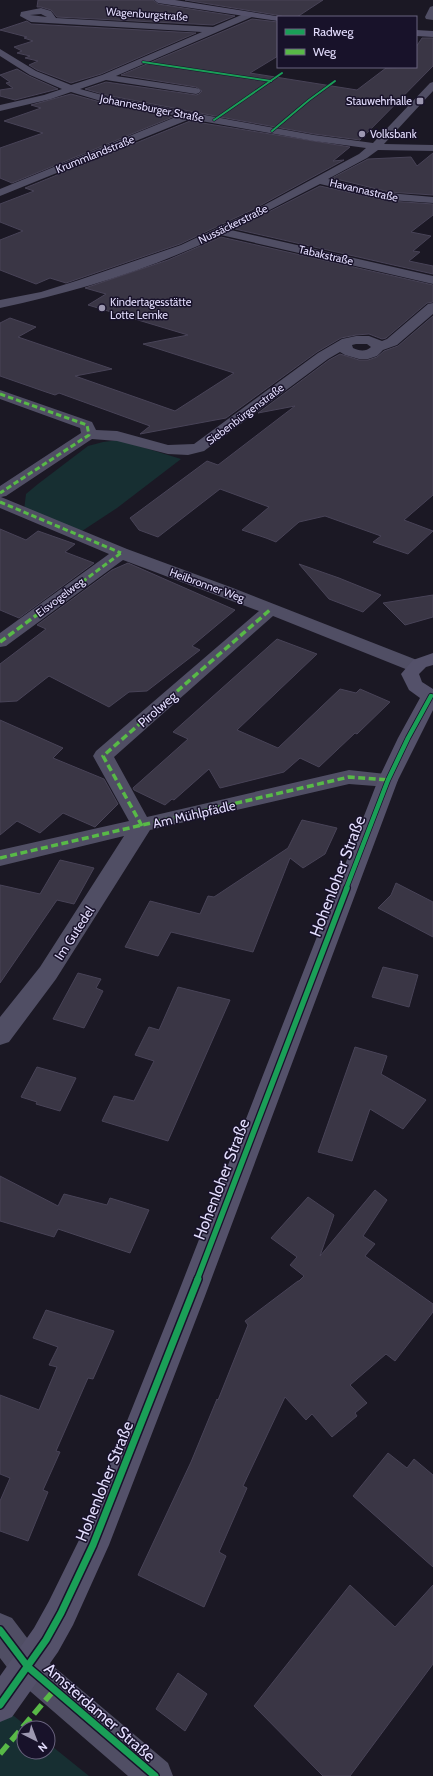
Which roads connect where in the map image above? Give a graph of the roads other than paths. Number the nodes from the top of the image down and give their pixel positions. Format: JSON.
{"nodes":[{"id":1,"x":158,"y":0,"type":"edge"},
{"id":2,"x":433,"y":9,"type":"edge"},
{"id":3,"x":249,"y":15,"type":"junction"},
{"id":4,"x":433,"y":17,"type":"edge"},
{"id":5,"x":277,"y":18,"type":"edge"},
{"id":6,"x":52,"y":19,"type":"dead end"},
{"id":7,"x":215,"y":30,"type":"junction"},
{"id":8,"x":417,"y":33,"type":"edge"},
{"id":9,"x":433,"y":34,"type":"edge"},
{"id":10,"x":0,"y":52,"type":"edge"},
{"id":11,"x":106,"y":77,"type":"junction"},
{"id":12,"x":433,"y":85,"type":"edge"},
{"id":13,"x":71,"y":89,"type":"junction"},
{"id":14,"x":196,"y":91,"type":"dead end"},
{"id":15,"x":0,"y":108,"type":"edge"},
{"id":16,"x":190,"y":115,"type":"junction"},
{"id":17,"x":375,"y":147,"type":"junction"},
{"id":18,"x":433,"y":148,"type":"edge"},
{"id":19,"x":319,"y":180,"type":"junction"},
{"id":20,"x":0,"y":193,"type":"edge"},
{"id":21,"x":433,"y":200,"type":"edge"},
{"id":22,"x":219,"y":231,"type":"junction"},
{"id":23,"x":433,"y":280,"type":"edge"},
{"id":24,"x":0,"y":304,"type":"edge"},
{"id":25,"x":433,"y":306,"type":"edge"},
{"id":26,"x":0,"y":394,"type":"edge"},
{"id":27,"x":89,"y":435,"type":"junction"},
{"id":28,"x":0,"y":493,"type":"edge"},
{"id":29,"x":0,"y":502,"type":"edge"},
{"id":30,"x":121,"y":552,"type":"junction"},
{"id":31,"x":271,"y":609,"type":"junction"},
{"id":32,"x":0,"y":642,"type":"edge"},
{"id":33,"x":433,"y":658,"type":"edge"},
{"id":34,"x":415,"y":666,"type":"junction"},
{"id":35,"x":432,"y":696,"type":"edge"},
{"id":36,"x":388,"y":780,"type":"junction"},
{"id":37,"x":142,"y":826,"type":"junction"},
{"id":38,"x":0,"y":858,"type":"edge"},
{"id":39,"x":0,"y":1035,"type":"edge"},
{"id":40,"x":0,"y":1630,"type":"edge"},
{"id":41,"x":28,"y":1667,"type":"junction"},
{"id":42,"x":0,"y":1705,"type":"edge"},
{"id":43,"x":155,"y":1776,"type":"edge"}],
"edges":[{"from":1,"to":3,"type":"street"},
{"from":2,"to":4,"type":"street"},
{"from":3,"to":5,"type":"street"},
{"from":3,"to":7,"type":"street","name":"Wagenburgstraße"},
{"from":6,"to":7,"type":"street","name":"Wagenburgstraße"},
{"from":7,"to":11,"type":"street","name":"Wagenburgstraße"},
{"from":8,"to":9,"type":"street"},
{"from":10,"to":13,"type":"street","name":"Johannesburger Straße"},
{"from":11,"to":13,"type":"street","name":"Wagenburgstraße"},
{"from":11,"to":14,"type":"street","name":"Wagenburgstraße"},
{"from":12,"to":17,"type":"street","name":"Nussäckerstraße"},
{"from":13,"to":15,"type":"street","name":"Wagenburgstraße"},
{"from":13,"to":16,"type":"street","name":"Johannesburger Straße"},
{"from":16,"to":17,"type":"street","name":"Johannesburger Straße"},
{"from":16,"to":20,"type":"street","name":"Krummlandstraße"},
{"from":17,"to":18,"type":"street","name":"Johannesburger Straße"},
{"from":17,"to":19,"type":"street","name":"Nussäckerstraße"},
{"from":19,"to":21,"type":"street","name":"Havannastraße"},
{"from":19,"to":22,"type":"street","name":"Nussäckerstraße"},
{"from":22,"to":23,"type":"street","name":"Tabakstraße"},
{"from":22,"to":24,"type":"street","name":"Nussäckerstraße"},
{"from":25,"to":27,"type":"street","name":"Siebenbürgenstraße"},
{"from":26,"to":27,"type":"street"},
{"from":27,"to":28,"type":"street"},
{"from":29,"to":30,"type":"street","name":"Heilbronner Weg"},
{"from":30,"to":31,"type":"street","name":"Heilbronner Weg"},
{"from":30,"to":32,"type":"street","name":"Eisvogelweg"},
{"from":31,"to":34,"type":"street","name":"Heilbronner Weg"},
{"from":31,"to":37,"type":"street","name":"Pirolweg"},
{"from":33,"to":34,"type":"street"},
{"from":34,"to":35,"type":"street","name":"Hohenloher Straße"},
{"from":35,"to":36,"type":"street","name":"Hohenloher Straße"},
{"from":36,"to":37,"type":"street","name":"Am Mühlpfädle"},
{"from":36,"to":41,"type":"street","name":"Hohenloher Straße"},
{"from":37,"to":38,"type":"street","name":"Am Mühlpfädle"},
{"from":37,"to":39,"type":"street","name":"Im Gutedel"},
{"from":40,"to":41,"type":"street","name":"Amsterdamer Straße"},
{"from":41,"to":42,"type":"street","name":"Hohenloher Straße"},
{"from":41,"to":43,"type":"street","name":"Amsterdamer Straße"}]}
